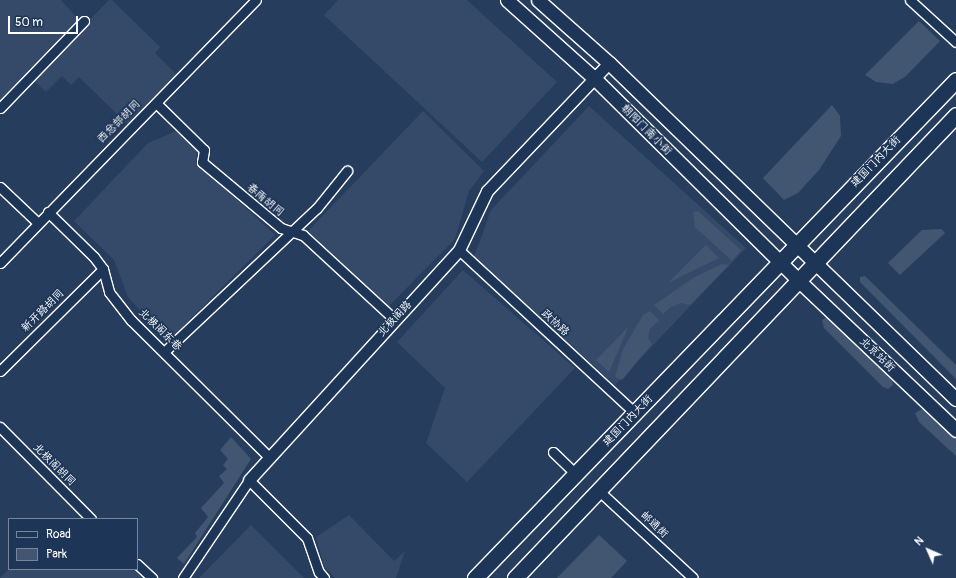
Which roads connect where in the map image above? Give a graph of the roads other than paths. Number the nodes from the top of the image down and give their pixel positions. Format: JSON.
{"nodes":[{"id":1,"x":256,"y":0,"type":"edge"},
{"id":2,"x":507,"y":0,"type":"edge"},
{"id":3,"x":538,"y":0,"type":"edge"},
{"id":4,"x":910,"y":0,"type":"edge"},
{"id":5,"x":84,"y":21,"type":"dead end"},
{"id":6,"x":956,"y":42,"type":"edge"},
{"id":7,"x":609,"y":63,"type":"junction"},
{"id":8,"x":594,"y":78,"type":"junction"},
{"id":9,"x":956,"y":80,"type":"edge"},
{"id":10,"x":156,"y":103,"type":"junction"},
{"id":11,"x":0,"y":108,"type":"edge"},
{"id":12,"x":956,"y":115,"type":"edge"},
{"id":13,"x":347,"y":171,"type":"dead end"},
{"id":14,"x":0,"y":188,"type":"edge"},
{"id":15,"x":48,"y":212,"type":"junction"},
{"id":16,"x":38,"y":223,"type":"junction"},
{"id":17,"x":289,"y":231,"type":"junction"},
{"id":18,"x":797,"y":246,"type":"junction"},
{"id":19,"x":459,"y":250,"type":"junction"},
{"id":20,"x":815,"y":262,"type":"junction"},
{"id":21,"x":0,"y":263,"type":"edge"},
{"id":22,"x":781,"y":263,"type":"junction"},
{"id":23,"x":103,"y":269,"type":"junction"},
{"id":24,"x":798,"y":280,"type":"junction"},
{"id":25,"x":394,"y":319,"type":"junction"},
{"id":26,"x":164,"y":352,"type":"junction"},
{"id":27,"x":0,"y":371,"type":"edge"},
{"id":28,"x":956,"y":399,"type":"edge"},
{"id":29,"x":635,"y":414,"type":"junction"},
{"id":30,"x":0,"y":427,"type":"edge"},
{"id":31,"x":956,"y":430,"type":"edge"},
{"id":32,"x":553,"y":452,"type":"dead end"},
{"id":33,"x":269,"y":457,"type":"junction"},
{"id":34,"x":576,"y":474,"type":"junction"},
{"id":35,"x":249,"y":480,"type":"junction"},
{"id":36,"x":598,"y":490,"type":"junction"},
{"id":37,"x":90,"y":518,"type":"edge"},
{"id":38,"x":138,"y":565,"type":"edge"},
{"id":39,"x":152,"y":578,"type":"edge"},
{"id":40,"x":183,"y":578,"type":"edge"},
{"id":41,"x":324,"y":578,"type":"edge"},
{"id":42,"x":475,"y":578,"type":"edge"},
{"id":43,"x":515,"y":578,"type":"edge"},
{"id":44,"x":693,"y":578,"type":"edge"}],
"edges":[{"from":1,"to":10,"type":"street","name":"西总部胡同"},
{"from":2,"to":8,"type":"main road","name":"朝阳门南小街"},
{"from":3,"to":7,"type":"main road","name":"朝阳门南小街"},
{"from":4,"to":6,"type":"street"},
{"from":5,"to":11,"type":"street"},
{"from":7,"to":8,"type":"street","name":"北极阁路"},
{"from":7,"to":18,"type":"main road","name":"朝阳门南小街"},
{"from":8,"to":19,"type":"street","name":"北极阁路"},
{"from":8,"to":22,"type":"main road","name":"朝阳门南小街"},
{"from":9,"to":18,"type":"highway","name":"建国门内大街"},
{"from":10,"to":15,"type":"street","name":"西总部胡同"},
{"from":10,"to":17,"type":"street","name":"春雨胡同"},
{"from":12,"to":20,"type":"highway"},
{"from":13,"to":17,"type":"street"},
{"from":14,"to":16,"type":"street"},
{"from":15,"to":16,"type":"street","name":"西总部胡同"},
{"from":15,"to":23,"type":"street","name":"北极阁东巷"},
{"from":16,"to":21,"type":"street","name":"西总部胡同"},
{"from":17,"to":25,"type":"street","name":"春雨胡同"},
{"from":17,"to":26,"type":"street"},
{"from":18,"to":20,"type":"main road","name":"朝阳门南小街"},
{"from":18,"to":22,"type":"highway","name":"建国门内大街"},
{"from":19,"to":25,"type":"street","name":"北极阁路"},
{"from":19,"to":29,"type":"street","name":"政协路"},
{"from":20,"to":24,"type":"highway"},
{"from":20,"to":28,"type":"main road"},
{"from":22,"to":24,"type":"main road","name":"朝阳门南小街"},
{"from":22,"to":29,"type":"highway","name":"建国门内大街"},
{"from":23,"to":26,"type":"street","name":"北极阁东巷"},
{"from":23,"to":27,"type":"street","name":"新开路胡同"},
{"from":24,"to":31,"type":"main road","name":"北京站街"},
{"from":24,"to":36,"type":"highway"},
{"from":25,"to":33,"type":"street","name":"北极阁路"},
{"from":26,"to":33,"type":"street","name":"北极阁东巷"},
{"from":29,"to":34,"type":"highway","name":"建国门内大街"},
{"from":30,"to":37,"type":"street","name":"北极阁胡同"},
{"from":32,"to":34,"type":"street"},
{"from":33,"to":35,"type":"street","name":"北极阁路"},
{"from":34,"to":42,"type":"highway","name":"建国门内大街"},
{"from":35,"to":40,"type":"street","name":"北极阁路"},
{"from":35,"to":41,"type":"street"},
{"from":36,"to":43,"type":"highway"},
{"from":36,"to":44,"type":"street","name":"邮通街"},
{"from":38,"to":39,"type":"street"}]}
